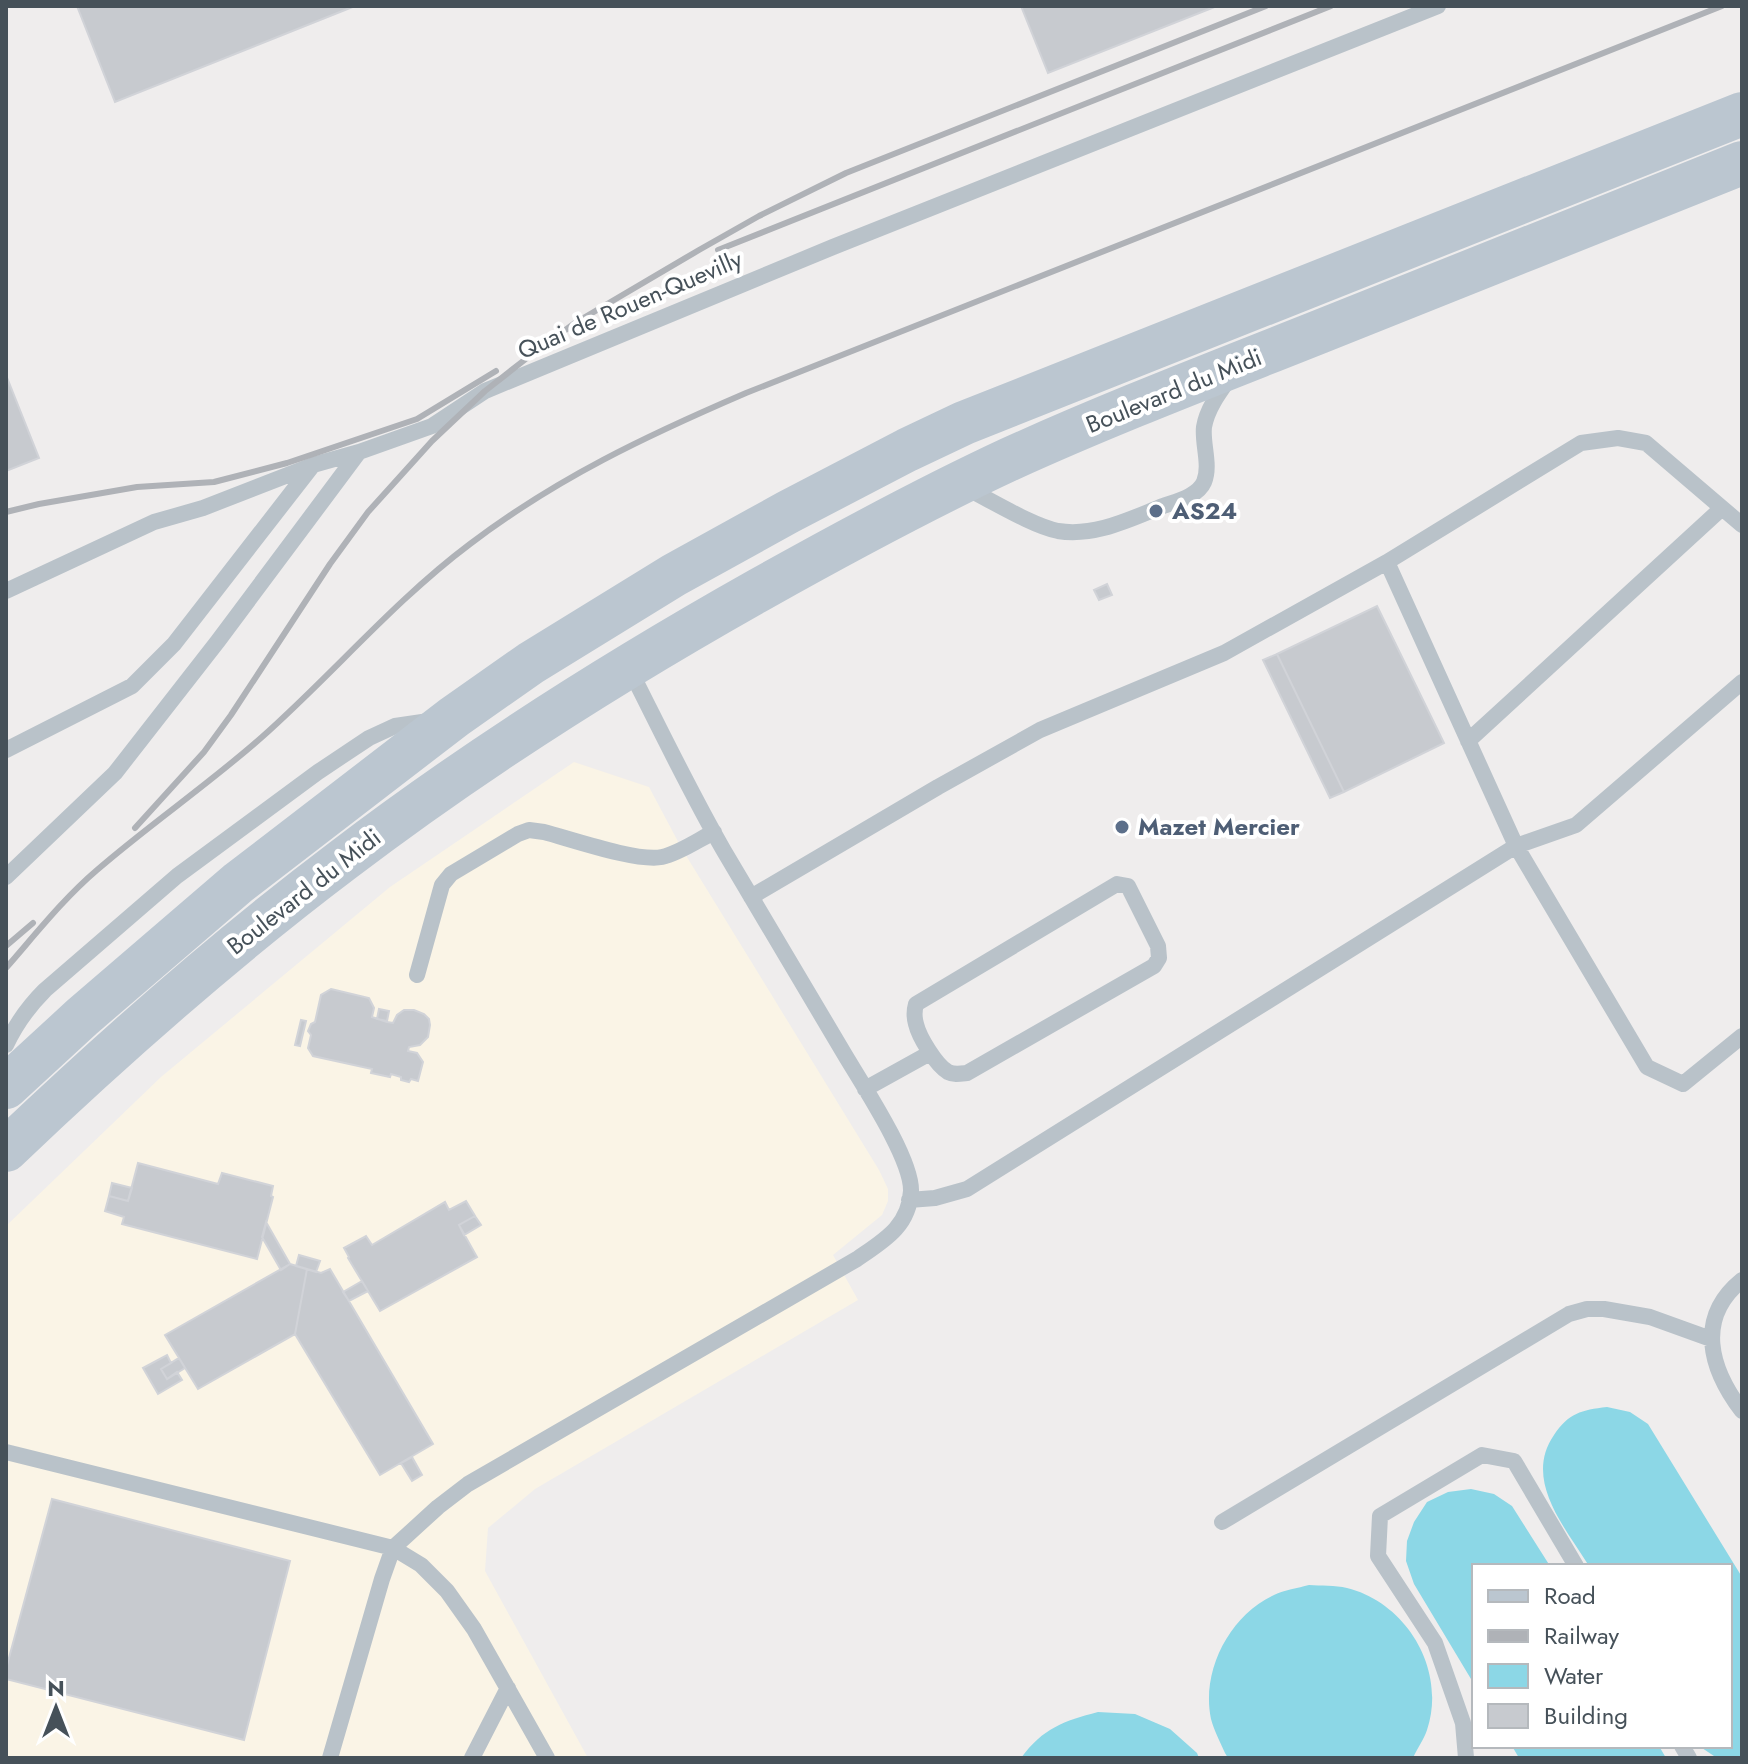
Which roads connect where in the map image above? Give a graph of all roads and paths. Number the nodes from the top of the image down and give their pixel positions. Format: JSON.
{"nodes":[{"id":1,"x":1438,"y":6,"type":"edge"},
{"id":2,"x":1742,"y":114,"type":"edge"},
{"id":3,"x":1740,"y":168,"type":"edge"},
{"id":4,"x":1240,"y":364,"type":"junction"},
{"id":5,"x":929,"y":440,"type":"junction"},
{"id":6,"x":359,"y":452,"type":"junction"},
{"id":7,"x":313,"y":465,"type":"junction"},
{"id":8,"x":959,"y":484,"type":"junction"},
{"id":9,"x":1722,"y":508,"type":"junction"},
{"id":10,"x":1742,"y":525,"type":"edge"},
{"id":11,"x":1387,"y":562,"type":"junction"},
{"id":12,"x":6,"y":591,"type":"edge"},
{"id":13,"x":622,"y":656,"type":"junction"},
{"id":14,"x":531,"y":663,"type":"junction"},
{"id":15,"x":1742,"y":682,"type":"edge"},
{"id":16,"x":454,"y":717,"type":"junction"},
{"id":17,"x":1468,"y":741,"type":"junction"},
{"id":18,"x":6,"y":750,"type":"edge"},
{"id":19,"x":714,"y":832,"type":"junction"},
{"id":20,"x":1516,"y":846,"type":"junction"},
{"id":21,"x":6,"y":877,"type":"edge"},
{"id":22,"x":751,"y":897,"type":"junction"},
{"id":23,"x":417,"y":975,"type":"dead end"},
{"id":24,"x":1742,"y":1036,"type":"edge"},
{"id":25,"x":6,"y":1045,"type":"edge"},
{"id":26,"x":930,"y":1053,"type":"junction"},
{"id":27,"x":6,"y":1087,"type":"edge"},
{"id":28,"x":865,"y":1089,"type":"junction"},
{"id":29,"x":6,"y":1150,"type":"edge"},
{"id":30,"x":909,"y":1200,"type":"junction"},
{"id":31,"x":1742,"y":1280,"type":"edge"},
{"id":32,"x":1711,"y":1339,"type":"junction"},
{"id":33,"x":1742,"y":1411,"type":"edge"},
{"id":34,"x":6,"y":1452,"type":"edge"},
{"id":35,"x":1222,"y":1522,"type":"dead end"},
{"id":36,"x":393,"y":1548,"type":"junction"},
{"id":37,"x":1575,"y":1564,"type":"edge"},
{"id":38,"x":508,"y":1688,"type":"junction"},
{"id":39,"x":330,"y":1758,"type":"edge"},
{"id":40,"x":472,"y":1758,"type":"edge"},
{"id":41,"x":547,"y":1758,"type":"edge"},
{"id":42,"x":1466,"y":1758,"type":"edge"}],
"edges":[{"from":1,"to":6,"type":"lane","name":"Quai de Rouen-Quevilly"},
{"from":2,"to":5,"type":"main road","name":"Boulevard du Midi"},
{"from":3,"to":4,"type":"main road","name":"Boulevard du Midi"},
{"from":4,"to":8,"type":"main road","name":"Boulevard du Midi"},
{"from":4,"to":8,"type":"lane"},
{"from":5,"to":13,"type":"main road","name":"Boulevard du Midi"},
{"from":5,"to":14,"type":"main road","name":"Boulevard du Midi"},
{"from":6,"to":7,"type":"lane","name":"Quai de Rouen-Quevilly"},
{"from":6,"to":21,"type":"lane"},
{"from":7,"to":12,"type":"lane","name":"Quai de Rouen-Quevilly"},
{"from":7,"to":18,"type":"lane"},
{"from":8,"to":13,"type":"main road","name":"Boulevard du Midi"},
{"from":9,"to":10,"type":"lane"},
{"from":9,"to":11,"type":"lane"},
{"from":9,"to":17,"type":"lane"},
{"from":11,"to":17,"type":"lane"},
{"from":11,"to":22,"type":"lane"},
{"from":13,"to":14,"type":"main road","name":"Boulevard du Midi"},
{"from":13,"to":19,"type":"lane"},
{"from":13,"to":29,"type":"main road","name":"Boulevard du Midi"},
{"from":14,"to":16,"type":"main road","name":"Boulevard du Midi"},
{"from":15,"to":20,"type":"lane"},
{"from":16,"to":25,"type":"lane"},
{"from":16,"to":27,"type":"main road","name":"Boulevard du Midi"},
{"from":17,"to":20,"type":"lane"},
{"from":19,"to":22,"type":"lane"},
{"from":19,"to":23,"type":"lane"},
{"from":20,"to":24,"type":"lane"},
{"from":20,"to":30,"type":"lane"},
{"from":22,"to":28,"type":"lane"},
{"from":26,"to":26,"type":"lane"},
{"from":26,"to":28,"type":"lane"},
{"from":28,"to":30,"type":"lane"},
{"from":30,"to":36,"type":"lane"},
{"from":31,"to":32,"type":"lane"},
{"from":32,"to":33,"type":"lane"},
{"from":32,"to":35,"type":"lane"},
{"from":34,"to":36,"type":"lane"},
{"from":36,"to":38,"type":"lane"},
{"from":36,"to":39,"type":"lane"},
{"from":37,"to":42,"type":"lane"},
{"from":38,"to":40,"type":"lane"},
{"from":38,"to":41,"type":"lane"}]}
